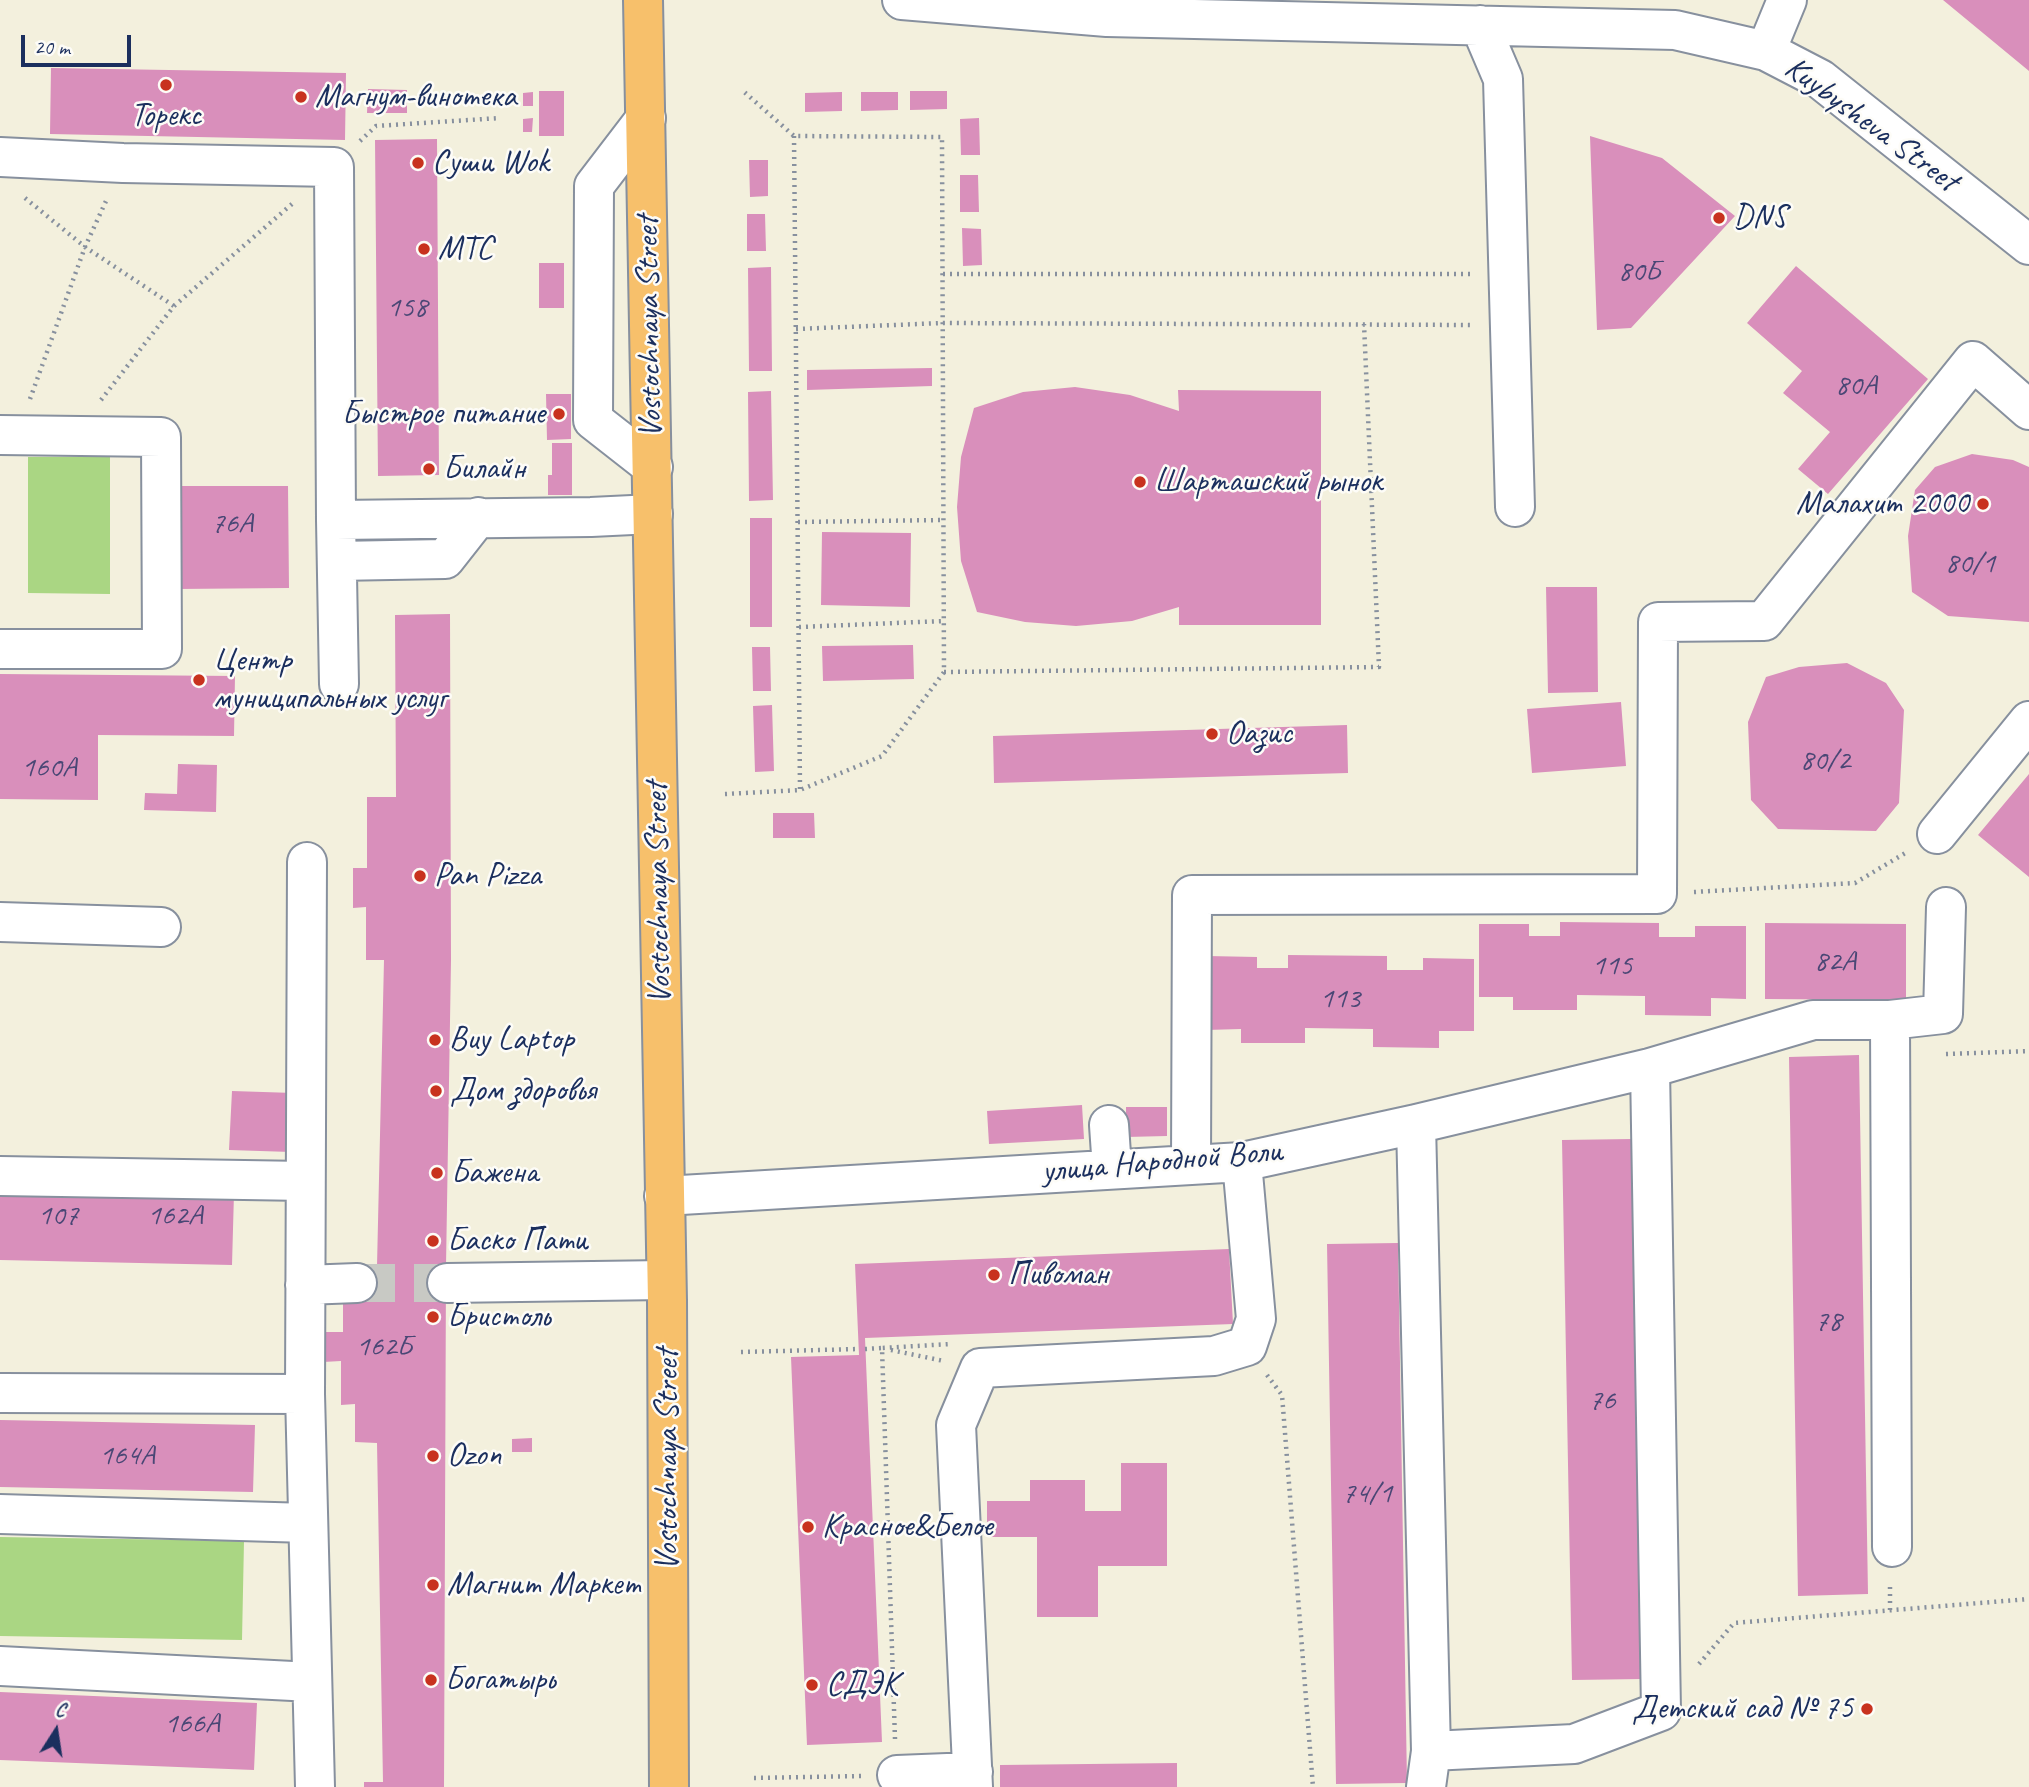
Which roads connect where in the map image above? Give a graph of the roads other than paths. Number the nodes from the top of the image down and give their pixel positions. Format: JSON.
{"nodes":[{"id":1,"x":643,"y":0,"type":"edge"},
{"id":2,"x":902,"y":0,"type":"edge"},
{"id":3,"x":1787,"y":0,"type":"edge"},
{"id":4,"x":1480,"y":25,"type":"junction"},
{"id":5,"x":1766,"y":51,"type":"junction"},
{"id":6,"x":646,"y":118,"type":"junction"},
{"id":7,"x":0,"y":157,"type":"edge"},
{"id":8,"x":2029,"y":245,"type":"edge"},
{"id":9,"x":2029,"y":410,"type":"edge"},
{"id":10,"x":9,"y":435,"type":"edge"},
{"id":11,"x":653,"y":467,"type":"junction"},
{"id":12,"x":1516,"y":507,"type":"dead end"},
{"id":13,"x":653,"y":514,"type":"junction"},
{"id":14,"x":478,"y":517,"type":"junction"},
{"id":15,"x":336,"y":520,"type":"junction"},
{"id":16,"x":337,"y":561,"type":"junction"},
{"id":17,"x":0,"y":649,"type":"edge"},
{"id":18,"x":339,"y":684,"type":"dead end"},
{"id":19,"x":2029,"y":721,"type":"edge"},
{"id":20,"x":1937,"y":834,"type":"road end"},
{"id":21,"x":307,"y":862,"type":"dead end"},
{"id":22,"x":1946,"y":907,"type":"dead end"},
{"id":23,"x":0,"y":922,"type":"edge"},
{"id":24,"x":161,"y":927,"type":"dead end"},
{"id":25,"x":1890,"y":1020,"type":"junction"},
{"id":26,"x":1650,"y":1068,"type":"junction"},
{"id":27,"x":1416,"y":1124,"type":"junction"},
{"id":28,"x":1109,"y":1125,"type":"dead end"},
{"id":29,"x":1242,"y":1161,"type":"junction"},
{"id":30,"x":1191,"y":1164,"type":"junction"},
{"id":31,"x":1112,"y":1169,"type":"junction"},
{"id":32,"x":0,"y":1176,"type":"edge"},
{"id":33,"x":305,"y":1181,"type":"junction"},
{"id":34,"x":664,"y":1196,"type":"junction"},
{"id":35,"x":666,"y":1280,"type":"junction"},
{"id":36,"x":357,"y":1283,"type":"tunnel mouth"},
{"id":37,"x":447,"y":1283,"type":"tunnel mouth"},
{"id":38,"x":305,"y":1285,"type":"junction"},
{"id":39,"x":0,"y":1393,"type":"edge"},
{"id":40,"x":305,"y":1394,"type":"junction"},
{"id":41,"x":0,"y":1514,"type":"edge"},
{"id":42,"x":309,"y":1523,"type":"junction"},
{"id":43,"x":1892,"y":1546,"type":"dead end"},
{"id":44,"x":0,"y":1666,"type":"edge"},
{"id":45,"x":312,"y":1682,"type":"junction"},
{"id":46,"x":1428,"y":1769,"type":"edge"},
{"id":47,"x":897,"y":1775,"type":"road end"},
{"id":48,"x":973,"y":1780,"type":"edge"},
{"id":49,"x":315,"y":1787,"type":"edge"},
{"id":50,"x":669,"y":1787,"type":"edge"}],
"edges":[{"from":1,"to":6,"type":"main road","name":"Vostochnaya Street"},
{"from":2,"to":4,"type":"street","name":"Kuybysheva Street"},
{"from":3,"to":5,"type":"street"},
{"from":4,"to":5,"type":"street","name":"Kuybysheva Street"},
{"from":4,"to":12,"type":"street"},
{"from":5,"to":8,"type":"street","name":"Kuybysheva Street"},
{"from":6,"to":11,"type":"main road","name":"Vostochnaya Street"},
{"from":6,"to":11,"type":"street"},
{"from":7,"to":15,"type":"street"},
{"from":9,"to":30,"type":"street"},
{"from":10,"to":17,"type":"street"},
{"from":11,"to":13,"type":"main road","name":"Vostochnaya Street"},
{"from":13,"to":14,"type":"street"},
{"from":13,"to":34,"type":"main road","name":"Vostochnaya Street"},
{"from":14,"to":15,"type":"street"},
{"from":14,"to":16,"type":"street"},
{"from":15,"to":16,"type":"street"},
{"from":16,"to":18,"type":"street"},
{"from":19,"to":20,"type":"street"},
{"from":21,"to":33,"type":"street"},
{"from":22,"to":25,"type":"street","name":"улица Народной Воли"},
{"from":23,"to":24,"type":"street"},
{"from":25,"to":26,"type":"street","name":"улица Народной Воли"},
{"from":25,"to":43,"type":"street"},
{"from":26,"to":27,"type":"street","name":"улица Народной Воли"},
{"from":26,"to":46,"type":"street"},
{"from":27,"to":29,"type":"street","name":"улица Народной Воли"},
{"from":27,"to":46,"type":"street"},
{"from":28,"to":31,"type":"street"},
{"from":29,"to":30,"type":"street","name":"улица Народной Воли"},
{"from":29,"to":48,"type":"street"},
{"from":30,"to":31,"type":"street","name":"улица Народной Воли"},
{"from":31,"to":34,"type":"street","name":"улица Народной Воли"},
{"from":32,"to":33,"type":"street"},
{"from":33,"to":38,"type":"street"},
{"from":34,"to":35,"type":"main road","name":"Vostochnaya Street"},
{"from":35,"to":37,"type":"street"},
{"from":35,"to":50,"type":"main road","name":"Vostochnaya Street"},
{"from":36,"to":38,"type":"street"},
{"from":38,"to":40,"type":"street"},
{"from":39,"to":40,"type":"street"},
{"from":40,"to":42,"type":"street"},
{"from":41,"to":42,"type":"street"},
{"from":42,"to":45,"type":"street"},
{"from":44,"to":45,"type":"street"},
{"from":45,"to":49,"type":"street"},
{"from":47,"to":48,"type":"street"}]}
